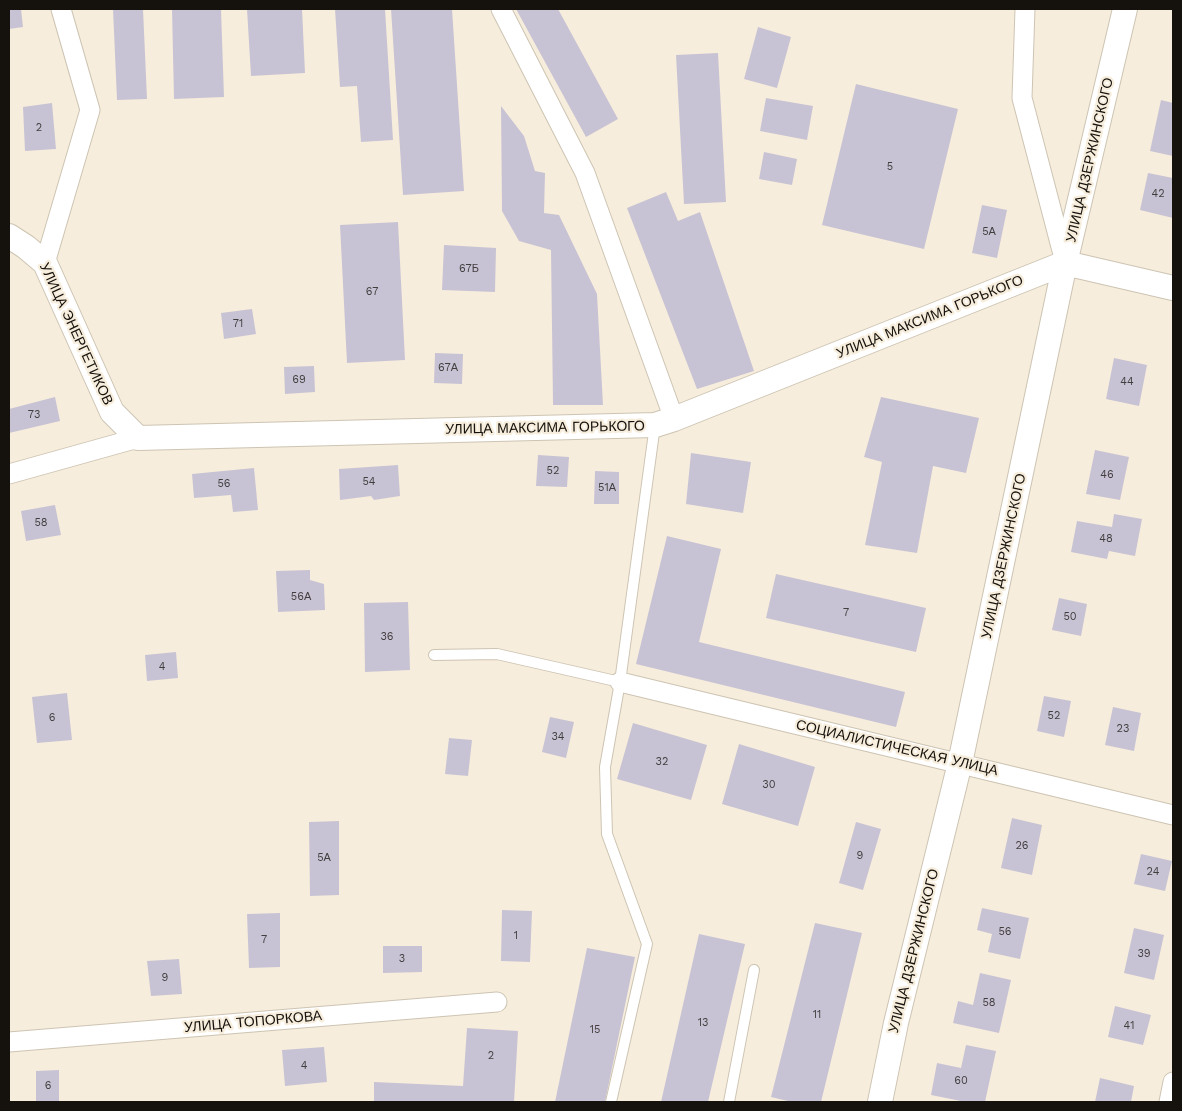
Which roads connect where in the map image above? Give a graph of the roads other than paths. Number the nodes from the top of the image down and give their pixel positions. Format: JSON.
{"nodes":[{"id":1,"x":61,"y":9,"type":"edge"},
{"id":2,"x":501,"y":9,"type":"edge"},
{"id":3,"x":1025,"y":9,"type":"edge"},
{"id":4,"x":1125,"y":9,"type":"edge"},
{"id":5,"x":9,"y":236,"type":"edge"},
{"id":6,"x":46,"y":263,"type":"junction"},
{"id":7,"x":1065,"y":263,"type":"junction"},
{"id":8,"x":1173,"y":288,"type":"edge"},
{"id":9,"x":665,"y":422,"type":"junction"},
{"id":10,"x":138,"y":438,"type":"junction"},
{"id":11,"x":9,"y":474,"type":"edge"},
{"id":12,"x":434,"y":655,"type":"dead end"},
{"id":13,"x":620,"y":682,"type":"junction"},
{"id":14,"x":960,"y":763,"type":"junction"},
{"id":15,"x":1173,"y":814,"type":"edge"},
{"id":16,"x":754,"y":970,"type":"dead end"},
{"id":17,"x":497,"y":1002,"type":"dead end"},
{"id":18,"x":9,"y":1042,"type":"edge"},
{"id":19,"x":1173,"y":1082,"type":"edge"},
{"id":20,"x":611,"y":1102,"type":"edge"},
{"id":21,"x":730,"y":1102,"type":"edge"},
{"id":22,"x":880,"y":1102,"type":"edge"},
{"id":23,"x":1169,"y":1102,"type":"edge"}],
"edges":[{"from":1,"to":6,"type":"street"},
{"from":2,"to":9,"type":"street"},
{"from":3,"to":7,"type":"street"},
{"from":4,"to":7,"type":"street","name":"УЛИЦА ДЗЕРЖИНСКОГО"},
{"from":5,"to":6,"type":"street","name":"УЛИЦА ЭНЕРГЕТИКОВ"},
{"from":6,"to":10,"type":"street","name":"УЛИЦА ЭНЕРГЕТИКОВ"},
{"from":7,"to":8,"type":"street"},
{"from":7,"to":9,"type":"street","name":"УЛИЦА МАКСИМА ГОРЬКОГО"},
{"from":7,"to":14,"type":"street","name":"УЛИЦА ДЗЕРЖИНСКОГО"},
{"from":9,"to":10,"type":"street","name":"УЛИЦА МАКСИМА ГОРЬКОГО"},
{"from":9,"to":13,"type":"lane"},
{"from":10,"to":11,"type":"street","name":"УЛИЦА МАКСИМА ГОРЬКОГО"},
{"from":12,"to":13,"type":"lane"},
{"from":13,"to":14,"type":"street","name":"СОЦИАЛИСТИЧЕСКАЯ УЛИЦА"},
{"from":13,"to":20,"type":"lane"},
{"from":14,"to":15,"type":"street","name":"СОЦИАЛИСТИЧЕСКАЯ УЛИЦА"},
{"from":14,"to":22,"type":"street","name":"УЛИЦА ДЗЕРЖИНСКОГО"},
{"from":16,"to":21,"type":"lane"},
{"from":17,"to":18,"type":"street","name":"УЛИЦА ТОПОРКОВА"},
{"from":19,"to":23,"type":"street"}]}
